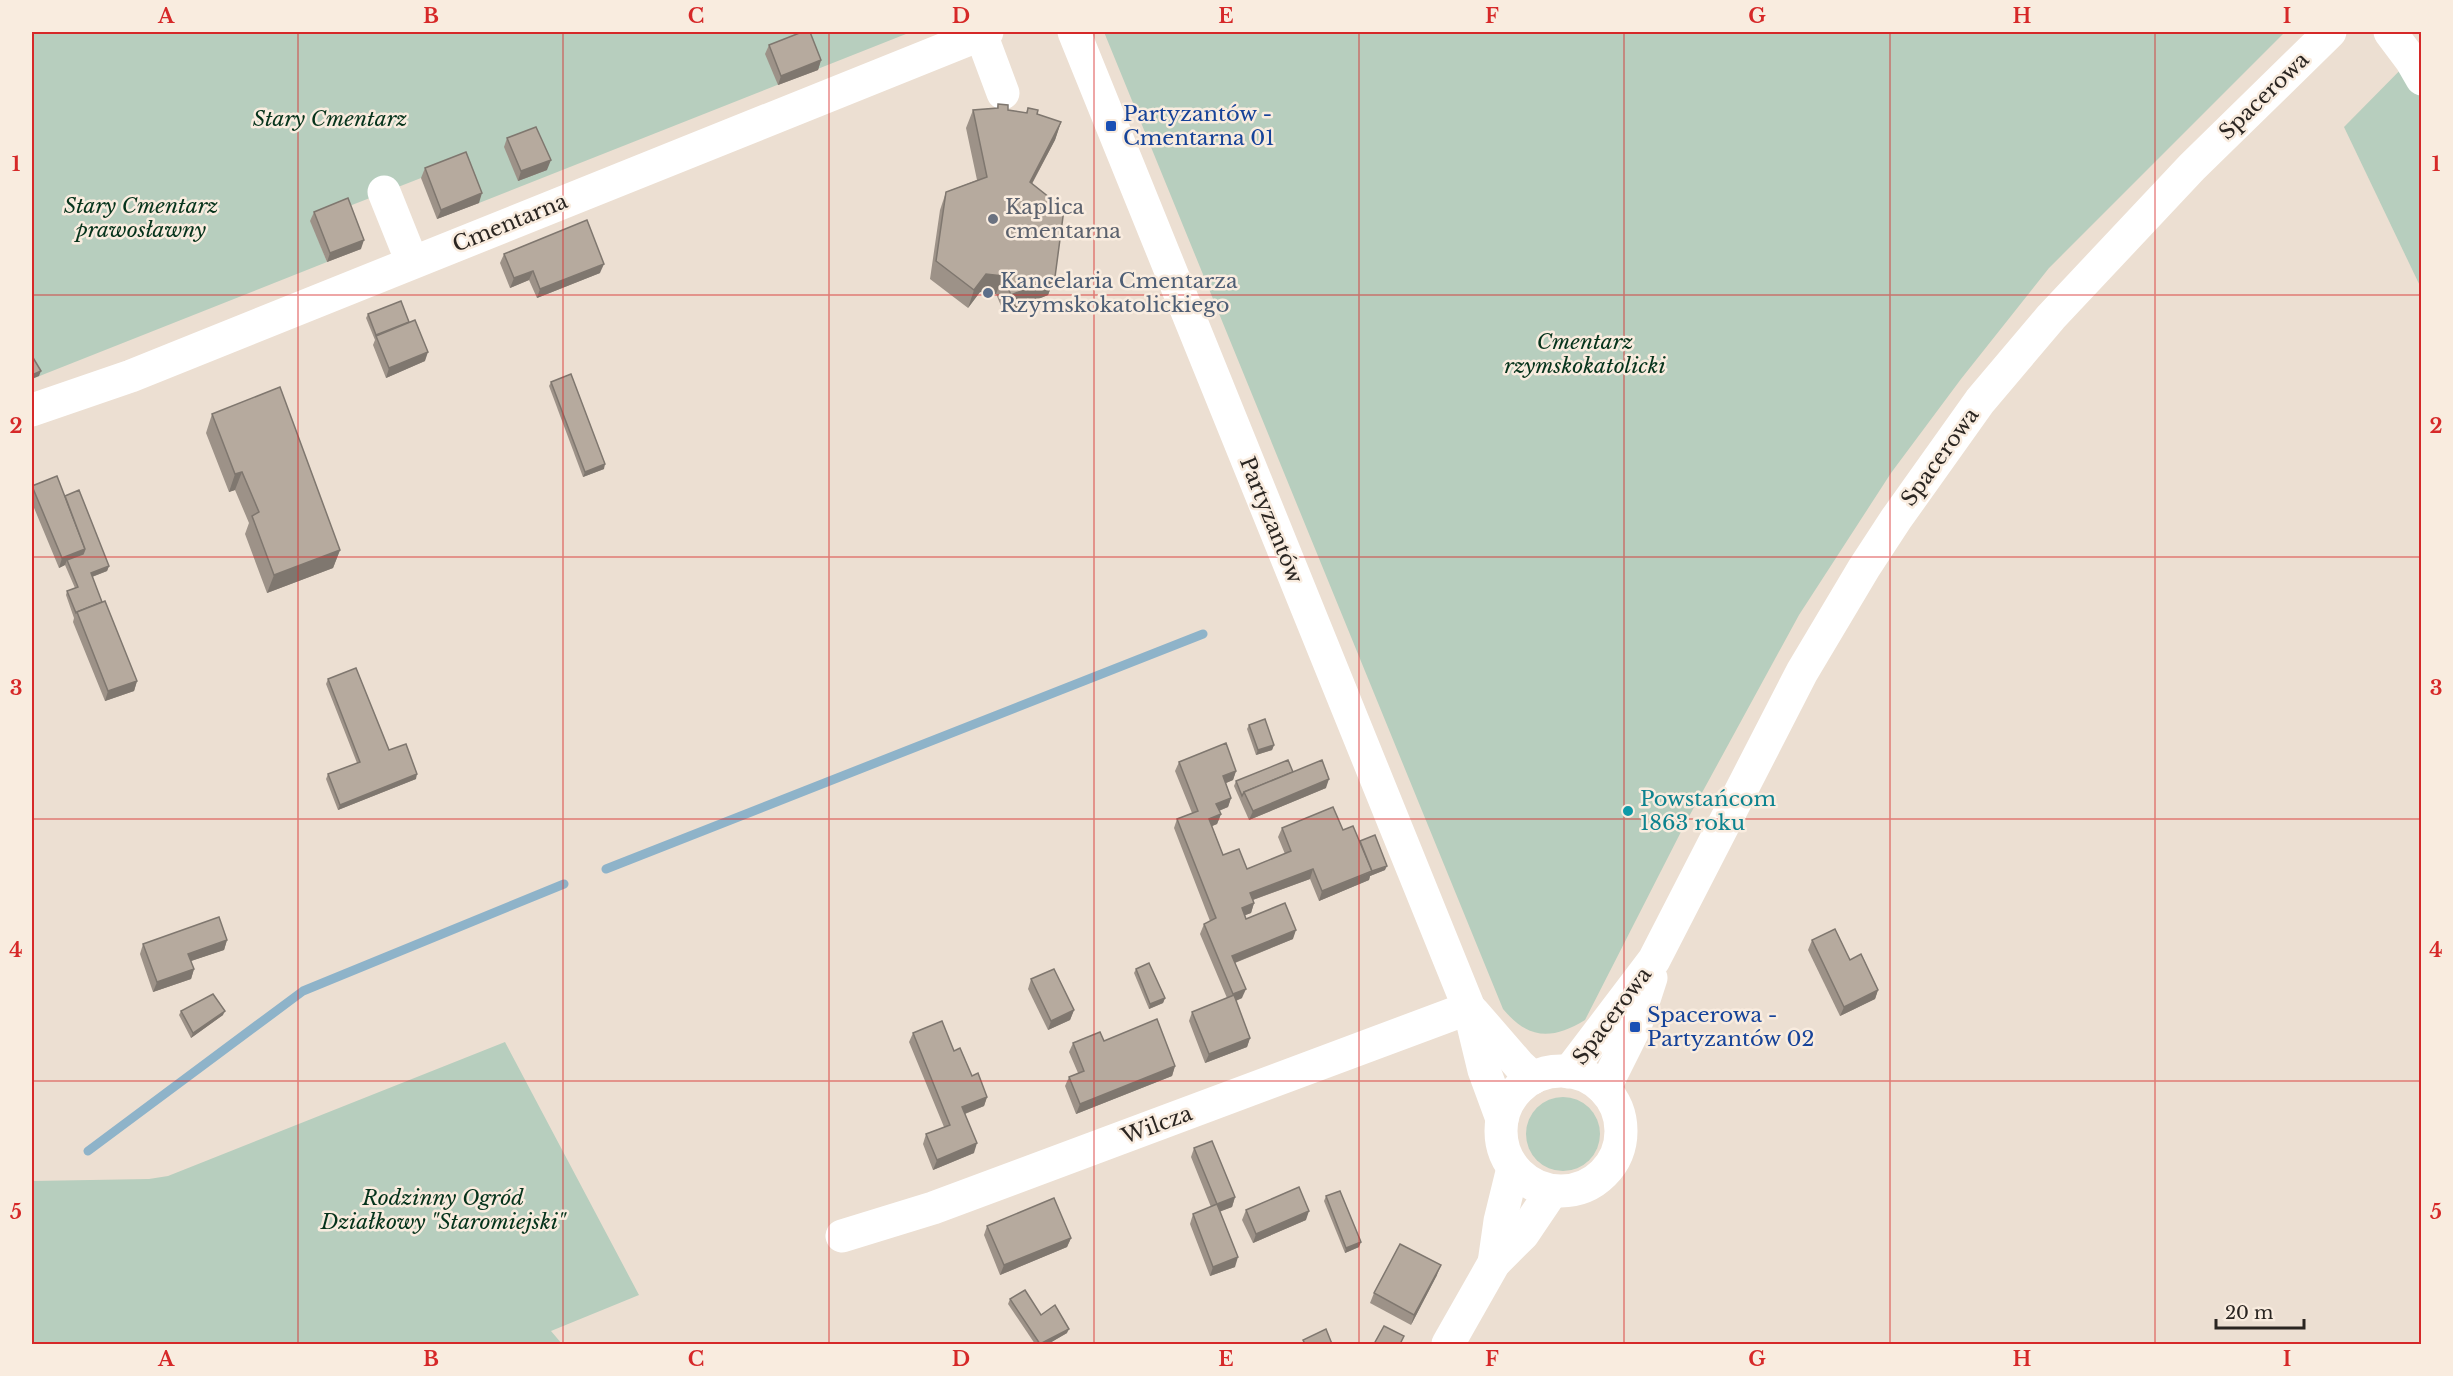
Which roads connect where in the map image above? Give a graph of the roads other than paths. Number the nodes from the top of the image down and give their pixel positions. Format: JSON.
{"nodes":[{"id":1,"x":1074,"y":32,"type":"edge"},
{"id":2,"x":2330,"y":32,"type":"edge"},
{"id":3,"x":2390,"y":32,"type":"edge"},
{"id":4,"x":984,"y":33,"type":"edge"},
{"id":5,"x":2421,"y":79,"type":"edge"},
{"id":6,"x":1003,"y":93,"type":"dead end"},
{"id":7,"x":384,"y":192,"type":"dead end"},
{"id":8,"x":412,"y":262,"type":"junction"},
{"id":9,"x":32,"y":410,"type":"edge"},
{"id":10,"x":1654,"y":960,"type":"junction"},
{"id":11,"x":1470,"y":1008,"type":"junction"},
{"id":12,"x":1569,"y":1072,"type":"junction"},
{"id":13,"x":1533,"y":1078,"type":"junction"},
{"id":14,"x":1604,"y":1089,"type":"junction"},
{"id":15,"x":1502,"y":1119,"type":"junction"},
{"id":16,"x":1514,"y":1168,"type":"junction"},
{"id":17,"x":1552,"y":1191,"type":"junction"},
{"id":18,"x":842,"y":1236,"type":"dead end"},
{"id":19,"x":1494,"y":1263,"type":"junction"},
{"id":20,"x":1448,"y":1344,"type":"edge"}],
"edges":[{"from":1,"to":11,"type":"street","name":"Partyzantów"},
{"from":2,"to":10,"type":"street","name":"Spacerowa"},
{"from":3,"to":5,"type":"street"},
{"from":4,"to":6,"type":"street"},
{"from":4,"to":8,"type":"street","name":"Cmentarna"},
{"from":7,"to":8,"type":"street"},
{"from":8,"to":9,"type":"street","name":"Cmentarna"},
{"from":10,"to":12,"type":"street","name":"Spacerowa"},
{"from":10,"to":14,"type":"street","name":"Spacerowa"},
{"from":11,"to":13,"type":"street","name":"Partyzantów"},
{"from":11,"to":15,"type":"street","name":"Partyzantów"},
{"from":11,"to":18,"type":"street","name":"Wilcza"},
{"from":12,"to":13,"type":"street"},
{"from":12,"to":14,"type":"street"},
{"from":13,"to":15,"type":"street"},
{"from":14,"to":17,"type":"street"},
{"from":15,"to":16,"type":"street"},
{"from":16,"to":17,"type":"street"},
{"from":16,"to":19,"type":"street"},
{"from":17,"to":19,"type":"street"},
{"from":19,"to":20,"type":"street"}]}
